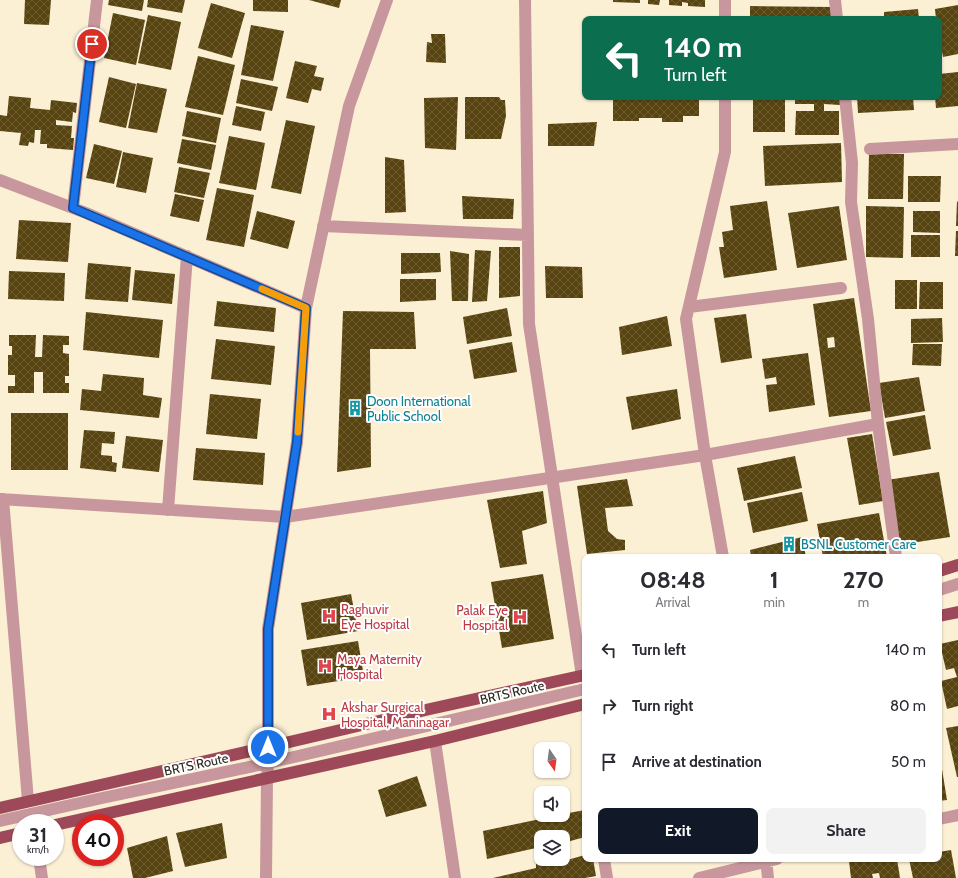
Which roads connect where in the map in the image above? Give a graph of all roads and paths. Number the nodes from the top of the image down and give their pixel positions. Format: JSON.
{"nodes":[{"id":1,"x":96,"y":0,"type":"edge"},
{"id":2,"x":387,"y":0,"type":"edge"},
{"id":3,"x":525,"y":0,"type":"edge"},
{"id":4,"x":725,"y":0,"type":"edge"},
{"id":5,"x":834,"y":0,"type":"edge"},
{"id":6,"x":725,"y":16,"type":"edge"},
{"id":7,"x":836,"y":16,"type":"edge"},
{"id":8,"x":725,"y":100,"type":"edge"},
{"id":9,"x":845,"y":100,"type":"edge"},
{"id":10,"x":958,"y":144,"type":"edge"},
{"id":11,"x":870,"y":149,"type":"dead end"},
{"id":12,"x":0,"y":180,"type":"edge"},
{"id":13,"x":73,"y":208,"type":"junction"},
{"id":14,"x":323,"y":226,"type":"junction"},
{"id":15,"x":528,"y":235,"type":"junction"},
{"id":16,"x":187,"y":256,"type":"junction"},
{"id":17,"x":841,"y":288,"type":"dead end"},
{"id":18,"x":689,"y":307,"type":"junction"},
{"id":19,"x":306,"y":308,"type":"junction"},
{"id":20,"x":878,"y":424,"type":"junction"},
{"id":21,"x":705,"y":455,"type":"junction"},
{"id":22,"x":552,"y":477,"type":"junction"},
{"id":23,"x":2,"y":499,"type":"edge"},
{"id":24,"x":168,"y":510,"type":"junction"},
{"id":25,"x":285,"y":517,"type":"junction"},
{"id":26,"x":722,"y":554,"type":"edge"},
{"id":27,"x":896,"y":554,"type":"edge"},
{"id":28,"x":958,"y":565,"type":"edge"},
{"id":29,"x":942,"y":569,"type":"edge"},
{"id":30,"x":958,"y":584,"type":"edge"},
{"id":31,"x":942,"y":589,"type":"edge"},
{"id":32,"x":958,"y":612,"type":"edge"},
{"id":33,"x":942,"y":615,"type":"edge"},
{"id":34,"x":582,"y":664,"type":"edge"},
{"id":35,"x":582,"y":676,"type":"edge"},
{"id":36,"x":582,"y":690,"type":"edge"},
{"id":37,"x":582,"y":707,"type":"edge"},
{"id":38,"x":435,"y":741,"type":"junction"},
{"id":39,"x":268,"y":747,"type":"junction"},
{"id":40,"x":268,"y":763,"type":"junction"},
{"id":41,"x":267,"y":779,"type":"junction"},
{"id":42,"x":28,"y":801,"type":"junction"},
{"id":43,"x":0,"y":808,"type":"edge"},
{"id":44,"x":958,"y":815,"type":"edge"},
{"id":45,"x":942,"y":818,"type":"edge"},
{"id":46,"x":0,"y":821,"type":"edge"},
{"id":47,"x":64,"y":823,"type":"edge"},
{"id":48,"x":12,"y":835,"type":"edge"},
{"id":49,"x":0,"y":838,"type":"edge"},
{"id":50,"x":604,"y":862,"type":"edge"},
{"id":51,"x":761,"y":862,"type":"edge"},
{"id":52,"x":769,"y":862,"type":"edge"},
{"id":53,"x":40,"y":866,"type":"edge"},
{"id":54,"x":42,"y":878,"type":"edge"},
{"id":55,"x":266,"y":878,"type":"edge"},
{"id":56,"x":455,"y":878,"type":"edge"},
{"id":57,"x":607,"y":878,"type":"edge"},
{"id":58,"x":698,"y":878,"type":"edge"},
{"id":59,"x":768,"y":878,"type":"edge"}],
"edges":[{"from":1,"to":13,"type":"street"},
{"from":2,"to":14,"type":"street"},
{"from":3,"to":15,"type":"street"},
{"from":4,"to":6,"type":"street"},
{"from":5,"to":7,"type":"street"},
{"from":8,"to":18,"type":"street"},
{"from":9,"to":20,"type":"street"},
{"from":10,"to":11,"type":"street"},
{"from":12,"to":13,"type":"street"},
{"from":13,"to":16,"type":"street"},
{"from":14,"to":15,"type":"street"},
{"from":14,"to":19,"type":"street"},
{"from":15,"to":22,"type":"street"},
{"from":16,"to":19,"type":"street"},
{"from":16,"to":24,"type":"street"},
{"from":17,"to":18,"type":"street"},
{"from":18,"to":21,"type":"street"},
{"from":19,"to":25,"type":"street"},
{"from":20,"to":21,"type":"street"},
{"from":20,"to":27,"type":"street"},
{"from":21,"to":22,"type":"street"},
{"from":21,"to":26,"type":"street"},
{"from":22,"to":25,"type":"street"},
{"from":22,"to":34,"type":"street"},
{"from":23,"to":24,"type":"street"},
{"from":23,"to":42,"type":"street"},
{"from":24,"to":25,"type":"street"},
{"from":25,"to":39,"type":"street"},
{"from":28,"to":29,"type":"main road"},
{"from":30,"to":31,"type":"street"},
{"from":32,"to":33,"type":"main road"},
{"from":35,"to":39,"type":"main road"},
{"from":36,"to":40,"type":"street","name":"BRTS Route"},
{"from":37,"to":38,"type":"main road"},
{"from":38,"to":41,"type":"main road"},
{"from":38,"to":56,"type":"street"},
{"from":39,"to":40,"type":"street"},
{"from":39,"to":42,"type":"main road"},
{"from":40,"to":41,"type":"street"},
{"from":40,"to":46,"type":"street","name":"BRTS Route"},
{"from":41,"to":47,"type":"main road"},
{"from":41,"to":55,"type":"street"},
{"from":42,"to":43,"type":"main road"},
{"from":44,"to":45,"type":"street"},
{"from":48,"to":49,"type":"main road"},
{"from":50,"to":57,"type":"street"},
{"from":51,"to":58,"type":"street"},
{"from":52,"to":59,"type":"street"},
{"from":53,"to":54,"type":"street"}]}
